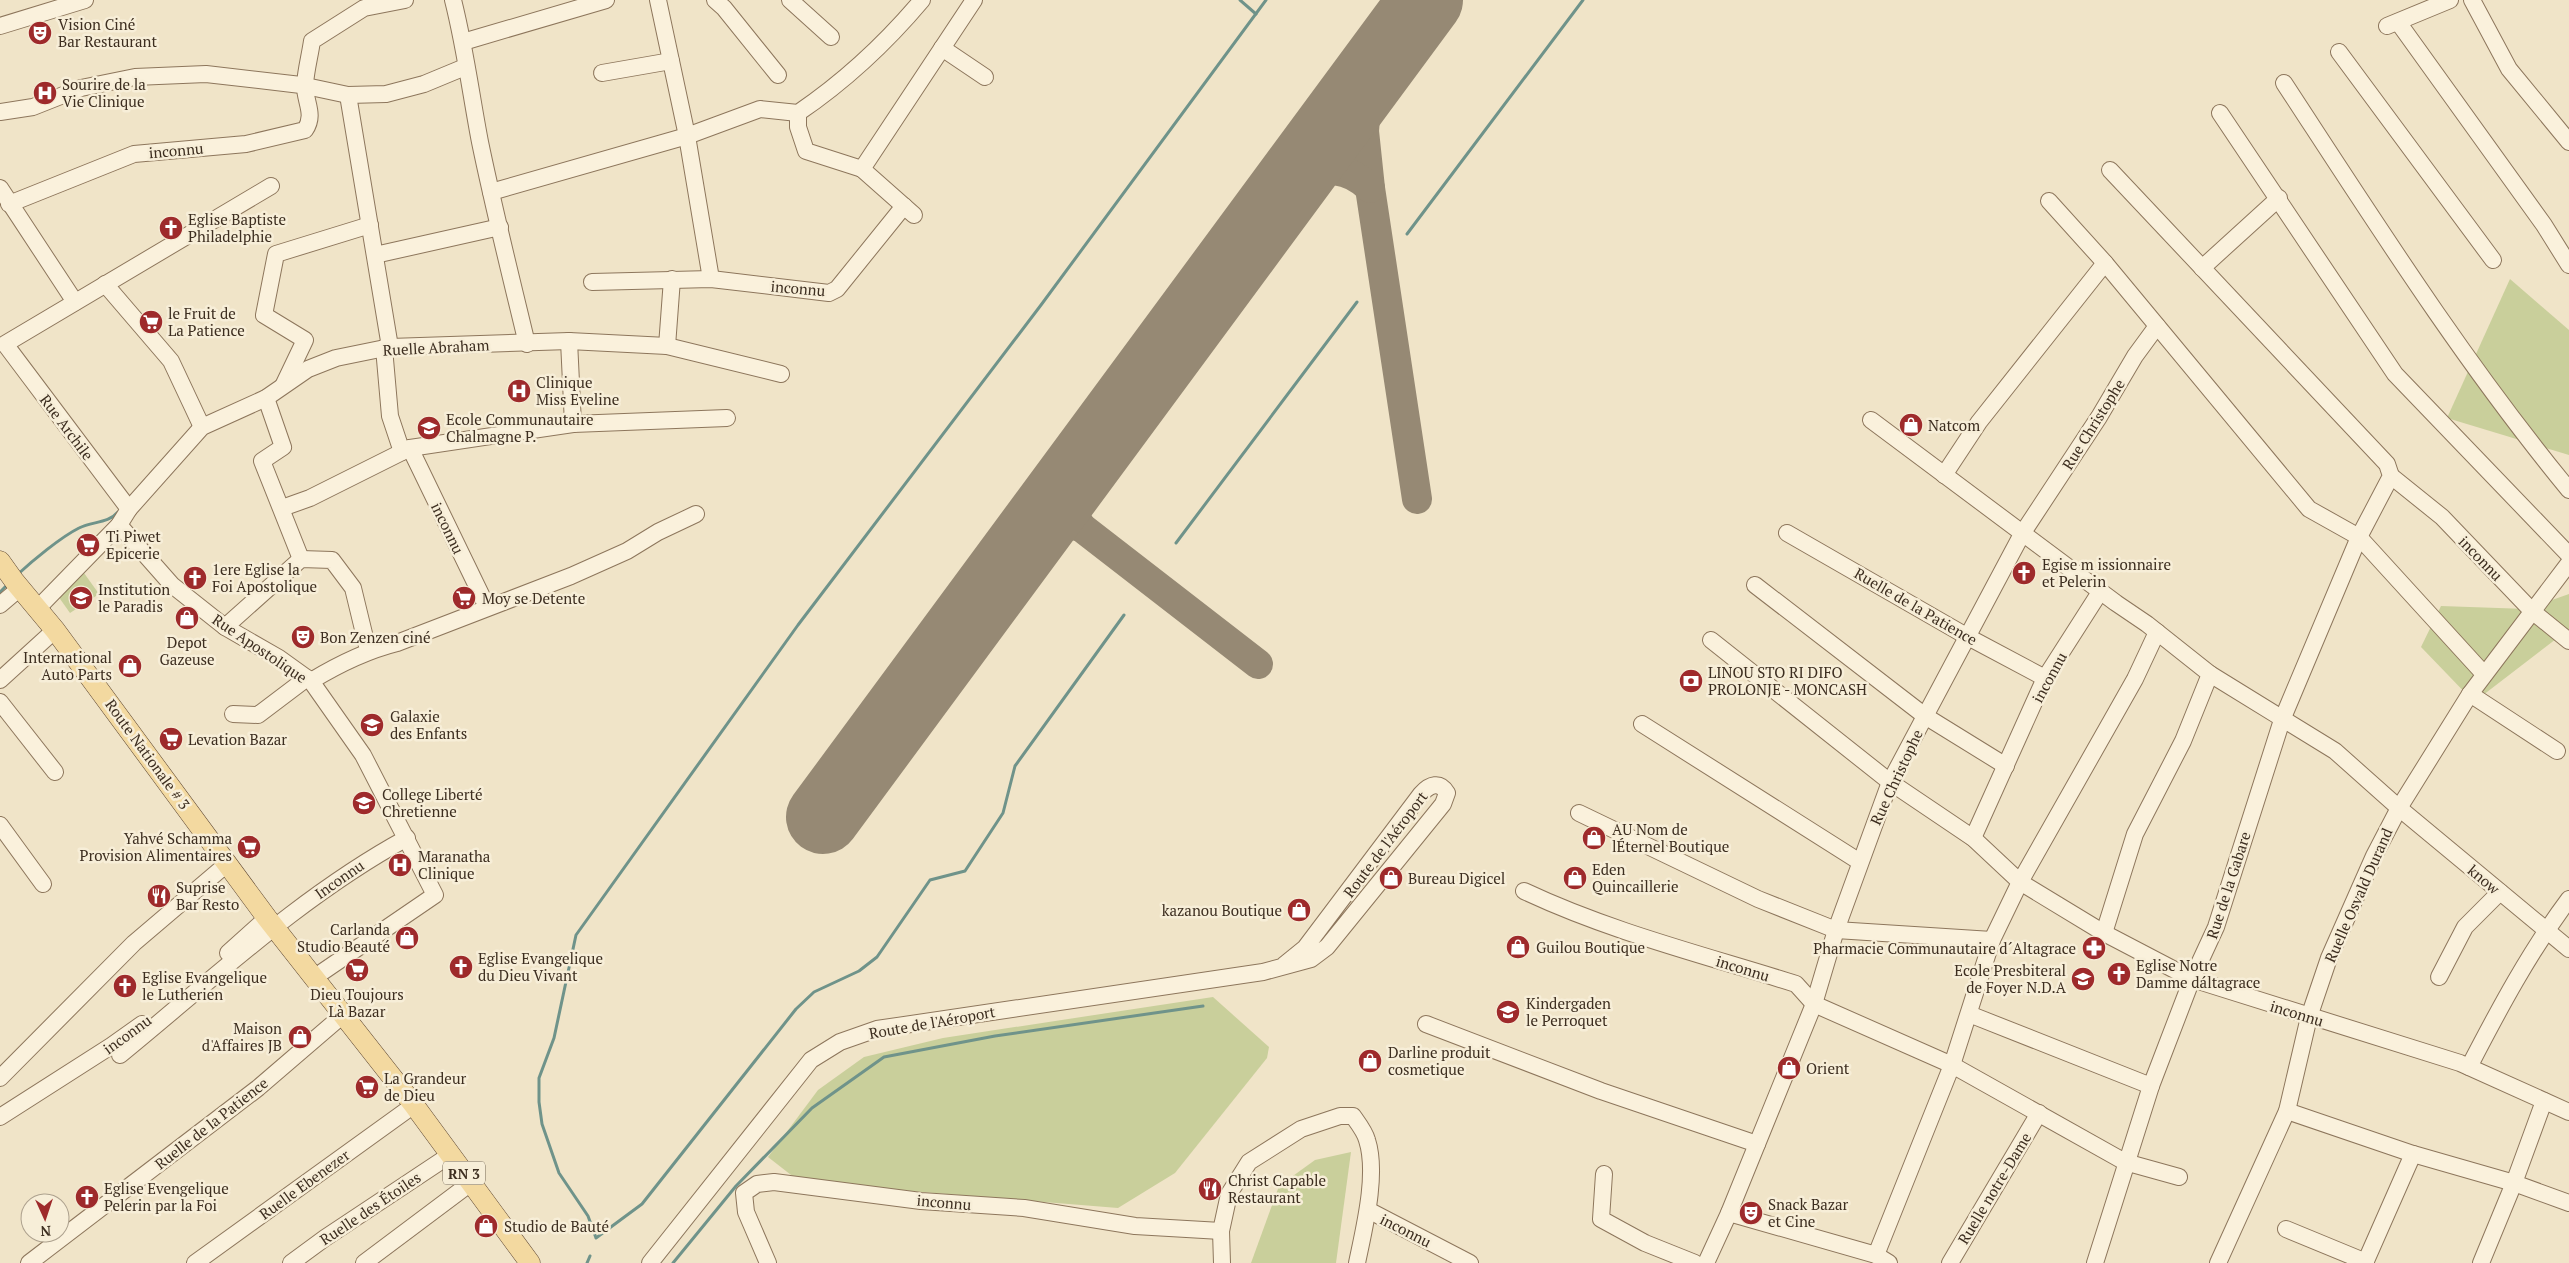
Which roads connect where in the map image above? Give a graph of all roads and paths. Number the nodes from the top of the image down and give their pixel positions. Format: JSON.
{"nodes":[{"id":1,"x":85,"y":0,"type":"edge"},
{"id":2,"x":404,"y":0,"type":"edge"},
{"id":3,"x":453,"y":0,"type":"edge"},
{"id":4,"x":606,"y":0,"type":"edge"},
{"id":5,"x":658,"y":0,"type":"edge"},
{"id":6,"x":790,"y":0,"type":"edge"},
{"id":7,"x":922,"y":0,"type":"edge"},
{"id":8,"x":974,"y":0,"type":"edge"},
{"id":9,"x":2450,"y":0,"type":"edge"},
{"id":10,"x":2472,"y":0,"type":"edge"},
{"id":11,"x":725,"y":3,"type":"edge"},
{"id":12,"x":48,"y":5,"type":"edge"},
{"id":13,"x":0,"y":26,"type":"edge"},
{"id":14,"x":831,"y":37,"type":"dead end"},
{"id":15,"x":464,"y":42,"type":"junction"},
{"id":16,"x":942,"y":48,"type":"junction"},
{"id":17,"x":2339,"y":52,"type":"dead end"},
{"id":18,"x":671,"y":61,"type":"junction"},
{"id":19,"x":465,"y":67,"type":"junction"},
{"id":20,"x":602,"y":73,"type":"dead end"},
{"id":21,"x":778,"y":75,"type":"dead end"},
{"id":22,"x":985,"y":77,"type":"dead end"},
{"id":23,"x":2284,"y":82,"type":"dead end"},
{"id":24,"x":305,"y":86,"type":"junction"},
{"id":25,"x":348,"y":95,"type":"junction"},
{"id":26,"x":0,"y":112,"type":"edge"},
{"id":27,"x":2220,"y":113,"type":"dead end"},
{"id":28,"x":798,"y":114,"type":"junction"},
{"id":29,"x":687,"y":136,"type":"junction"},
{"id":30,"x":2569,"y":142,"type":"edge"},
{"id":31,"x":862,"y":169,"type":"junction"},
{"id":32,"x":2110,"y":170,"type":"dead end"},
{"id":33,"x":271,"y":186,"type":"dead end"},
{"id":34,"x":0,"y":188,"type":"edge"},
{"id":35,"x":490,"y":192,"type":"junction"},
{"id":36,"x":2279,"y":198,"type":"junction"},
{"id":37,"x":2049,"y":200,"type":"dead end"},
{"id":38,"x":9,"y":204,"type":"junction"},
{"id":39,"x":370,"y":225,"type":"junction"},
{"id":40,"x":500,"y":227,"type":"junction"},
{"id":41,"x":375,"y":255,"type":"junction"},
{"id":42,"x":2493,"y":260,"type":"dead end"},
{"id":43,"x":2104,"y":262,"type":"junction"},
{"id":44,"x":2569,"y":265,"type":"edge"},
{"id":45,"x":2202,"y":268,"type":"junction"},
{"id":46,"x":672,"y":279,"type":"junction"},
{"id":47,"x":711,"y":279,"type":"junction"},
{"id":48,"x":592,"y":282,"type":"dead end"},
{"id":49,"x":105,"y":284,"type":"junction"},
{"id":50,"x":75,"y":302,"type":"junction"},
{"id":51,"x":2157,"y":326,"type":"junction"},
{"id":52,"x":569,"y":341,"type":"junction"},
{"id":53,"x":527,"y":344,"type":"junction"},
{"id":54,"x":667,"y":346,"type":"junction"},
{"id":55,"x":387,"y":348,"type":"junction"},
{"id":56,"x":781,"y":374,"type":"dead end"},
{"id":57,"x":283,"y":386,"type":"junction"},
{"id":58,"x":266,"y":398,"type":"junction"},
{"id":59,"x":726,"y":418,"type":"dead end"},
{"id":60,"x":1871,"y":420,"type":"dead end"},
{"id":61,"x":573,"y":424,"type":"junction"},
{"id":62,"x":202,"y":427,"type":"junction"},
{"id":63,"x":406,"y":450,"type":"junction"},
{"id":64,"x":1944,"y":475,"type":"junction"},
{"id":65,"x":2391,"y":476,"type":"junction"},
{"id":66,"x":2569,"y":490,"type":"edge"},
{"id":67,"x":126,"y":506,"type":"junction"},
{"id":68,"x":282,"y":508,"type":"junction"},
{"id":69,"x":696,"y":514,"type":"dead end"},
{"id":70,"x":119,"y":524,"type":"junction"},
{"id":71,"x":1787,"y":533,"type":"dead end"},
{"id":72,"x":2022,"y":534,"type":"junction"},
{"id":73,"x":2359,"y":538,"type":"junction"},
{"id":74,"x":2569,"y":555,"type":"edge"},
{"id":75,"x":301,"y":559,"type":"junction"},
{"id":76,"x":2569,"y":563,"type":"edge"},
{"id":77,"x":11,"y":577,"type":"edge"},
{"id":78,"x":1755,"y":585,"type":"dead end"},
{"id":79,"x":2100,"y":592,"type":"junction"},
{"id":80,"x":0,"y":605,"type":"edge"},
{"id":81,"x":487,"y":608,"type":"junction"},
{"id":82,"x":37,"y":609,"type":"junction"},
{"id":83,"x":2532,"y":611,"type":"junction"},
{"id":84,"x":225,"y":627,"type":"junction"},
{"id":85,"x":2152,"y":628,"type":"junction"},
{"id":86,"x":56,"y":630,"type":"junction"},
{"id":87,"x":1968,"y":637,"type":"junction"},
{"id":88,"x":1711,"y":640,"type":"dead end"},
{"id":89,"x":2569,"y":642,"type":"edge"},
{"id":90,"x":368,"y":650,"type":"junction"},
{"id":91,"x":2210,"y":674,"type":"junction"},
{"id":92,"x":2484,"y":674,"type":"junction"},
{"id":93,"x":2045,"y":678,"type":"junction"},
{"id":94,"x":0,"y":680,"type":"edge"},
{"id":95,"x":309,"y":680,"type":"junction"},
{"id":96,"x":2470,"y":694,"type":"junction"},
{"id":97,"x":0,"y":702,"type":"edge"},
{"id":98,"x":234,"y":714,"type":"dead end"},
{"id":99,"x":1924,"y":716,"type":"junction"},
{"id":100,"x":2282,"y":720,"type":"junction"},
{"id":101,"x":1642,"y":724,"type":"dead end"},
{"id":102,"x":2557,"y":751,"type":"dead end"},
{"id":103,"x":2006,"y":766,"type":"junction"},
{"id":104,"x":55,"y":772,"type":"dead end"},
{"id":105,"x":1890,"y":782,"type":"junction"},
{"id":106,"x":2399,"y":808,"type":"junction"},
{"id":107,"x":1579,"y":812,"type":"dead end"},
{"id":108,"x":0,"y":825,"type":"edge"},
{"id":109,"x":407,"y":838,"type":"junction"},
{"id":110,"x":1973,"y":838,"type":"junction"},
{"id":111,"x":1860,"y":862,"type":"junction"},
{"id":112,"x":228,"y":863,"type":"junction"},
{"id":113,"x":2020,"y":882,"type":"junction"},
{"id":114,"x":43,"y":884,"type":"dead end"},
{"id":115,"x":1524,"y":891,"type":"dead end"},
{"id":116,"x":2500,"y":892,"type":"junction"},
{"id":117,"x":2569,"y":899,"type":"edge"},
{"id":118,"x":272,"y":923,"type":"junction"},
{"id":119,"x":1836,"y":930,"type":"junction"},
{"id":120,"x":2545,"y":931,"type":"junction"},
{"id":121,"x":2104,"y":934,"type":"junction"},
{"id":122,"x":1992,"y":940,"type":"junction"},
{"id":123,"x":2569,"y":949,"type":"edge"},
{"id":124,"x":1284,"y":965,"type":"junction"},
{"id":125,"x":314,"y":977,"type":"junction"},
{"id":126,"x":2439,"y":977,"type":"dead end"},
{"id":127,"x":2192,"y":980,"type":"junction"},
{"id":128,"x":1814,"y":1004,"type":"junction"},
{"id":129,"x":1969,"y":1014,"type":"junction"},
{"id":130,"x":343,"y":1015,"type":"junction"},
{"id":131,"x":2309,"y":1017,"type":"junction"},
{"id":132,"x":1426,"y":1024,"type":"dead end"},
{"id":133,"x":120,"y":1056,"type":"dead end"},
{"id":134,"x":1952,"y":1066,"type":"junction"},
{"id":135,"x":2469,"y":1067,"type":"junction"},
{"id":136,"x":0,"y":1078,"type":"edge"},
{"id":137,"x":2151,"y":1086,"type":"junction"},
{"id":138,"x":2544,"y":1101,"type":"junction"},
{"id":139,"x":414,"y":1106,"type":"junction"},
{"id":140,"x":2287,"y":1111,"type":"junction"},
{"id":141,"x":2569,"y":1112,"type":"edge"},
{"id":142,"x":2039,"y":1113,"type":"junction"},
{"id":143,"x":0,"y":1117,"type":"edge"},
{"id":144,"x":1757,"y":1144,"type":"junction"},
{"id":145,"x":2413,"y":1154,"type":"junction"},
{"id":146,"x":450,"y":1155,"type":"junction"},
{"id":147,"x":2125,"y":1162,"type":"junction"},
{"id":148,"x":1604,"y":1174,"type":"dead end"},
{"id":149,"x":2178,"y":1177,"type":"dead end"},
{"id":150,"x":472,"y":1182,"type":"junction"},
{"id":151,"x":2514,"y":1183,"type":"junction"},
{"id":152,"x":2569,"y":1204,"type":"edge"},
{"id":153,"x":1368,"y":1210,"type":"junction"},
{"id":154,"x":1729,"y":1213,"type":"junction"},
{"id":155,"x":2286,"y":1229,"type":"dead end"},
{"id":156,"x":1221,"y":1231,"type":"junction"},
{"id":157,"x":1882,"y":1259,"type":"edge"},
{"id":158,"x":29,"y":1263,"type":"edge"},
{"id":159,"x":195,"y":1263,"type":"edge"},
{"id":160,"x":291,"y":1263,"type":"edge"},
{"id":161,"x":364,"y":1263,"type":"edge"},
{"id":162,"x":530,"y":1263,"type":"edge"},
{"id":163,"x":650,"y":1263,"type":"edge"},
{"id":164,"x":768,"y":1263,"type":"edge"},
{"id":165,"x":1222,"y":1263,"type":"edge"},
{"id":166,"x":1357,"y":1263,"type":"edge"},
{"id":167,"x":1470,"y":1263,"type":"edge"},
{"id":168,"x":1695,"y":1263,"type":"edge"},
{"id":169,"x":1706,"y":1263,"type":"edge"},
{"id":170,"x":1950,"y":1263,"type":"edge"},
{"id":171,"x":2095,"y":1263,"type":"edge"},
{"id":172,"x":2218,"y":1263,"type":"edge"},
{"id":173,"x":2366,"y":1263,"type":"edge"},
{"id":174,"x":2481,"y":1263,"type":"edge"}],
"edges":[{"from":1,"to":12,"type":"street"},
{"from":2,"to":24,"type":"street","name":"inconnu"},
{"from":3,"to":15,"type":"street"},
{"from":4,"to":15,"type":"street"},
{"from":5,"to":18,"type":"street"},
{"from":6,"to":14,"type":"street"},
{"from":7,"to":28,"type":"street"},
{"from":8,"to":16,"type":"street"},
{"from":9,"to":44,"type":"street"},
{"from":10,"to":30,"type":"street"},
{"from":11,"to":21,"type":"street"},
{"from":12,"to":13,"type":"street"},
{"from":15,"to":19,"type":"street"},
{"from":16,"to":22,"type":"street"},
{"from":16,"to":31,"type":"street"},
{"from":17,"to":42,"type":"street"},
{"from":18,"to":20,"type":"street"},
{"from":18,"to":29,"type":"street"},
{"from":19,"to":25,"type":"street"},
{"from":19,"to":35,"type":"street"},
{"from":23,"to":66,"type":"street"},
{"from":24,"to":25,"type":"street"},
{"from":24,"to":26,"type":"street"},
{"from":24,"to":38,"type":"street","name":"inconnu"},
{"from":25,"to":39,"type":"street","name":"inconnu"},
{"from":27,"to":36,"type":"street"},
{"from":28,"to":29,"type":"street"},
{"from":28,"to":31,"type":"street","name":"inconnu"},
{"from":29,"to":35,"type":"street"},
{"from":29,"to":47,"type":"street"},
{"from":31,"to":47,"type":"street","name":"inconnu"},
{"from":32,"to":45,"type":"street"},
{"from":33,"to":49,"type":"street"},
{"from":34,"to":38,"type":"street"},
{"from":35,"to":40,"type":"street"},
{"from":36,"to":45,"type":"street"},
{"from":36,"to":74,"type":"street"},
{"from":37,"to":43,"type":"street"},
{"from":38,"to":50,"type":"street"},
{"from":39,"to":41,"type":"street","name":"inconnu"},
{"from":39,"to":57,"type":"street"},
{"from":40,"to":41,"type":"street"},
{"from":40,"to":53,"type":"street"},
{"from":41,"to":55,"type":"street","name":"inconnu"},
{"from":43,"to":51,"type":"street"},
{"from":43,"to":64,"type":"street"},
{"from":45,"to":65,"type":"street"},
{"from":46,"to":47,"type":"street","name":"inconnu"},
{"from":46,"to":48,"type":"street","name":"inconnu"},
{"from":46,"to":54,"type":"street"},
{"from":49,"to":50,"type":"street"},
{"from":49,"to":62,"type":"street"},
{"from":50,"to":67,"type":"street","name":"Rue Archile"},
{"from":51,"to":72,"type":"street","name":"Rue Christophe"},
{"from":51,"to":73,"type":"street"},
{"from":52,"to":53,"type":"street","name":"Ruelle Abraham"},
{"from":52,"to":54,"type":"street","name":"Ruelle Abraham"},
{"from":52,"to":61,"type":"street"},
{"from":53,"to":55,"type":"street","name":"Ruelle Abraham"},
{"from":54,"to":56,"type":"street","name":"Ruelle Abraham"},
{"from":55,"to":57,"type":"street","name":"Ruelle Abraham"},
{"from":55,"to":63,"type":"street","name":"inconnu"},
{"from":57,"to":58,"type":"street","name":"Ruelle Abraham"},
{"from":58,"to":62,"type":"street","name":"Ruelle Abraham"},
{"from":58,"to":68,"type":"street"},
{"from":59,"to":61,"type":"street"},
{"from":60,"to":64,"type":"street"},
{"from":61,"to":63,"type":"street"},
{"from":62,"to":67,"type":"street","name":"Ruelle Abraham"},
{"from":63,"to":68,"type":"street"},
{"from":63,"to":81,"type":"street","name":"inconnu"},
{"from":64,"to":72,"type":"street"},
{"from":65,"to":73,"type":"street","name":"Rue de la Gabare"},
{"from":65,"to":83,"type":"street","name":"inconnu"},
{"from":67,"to":70,"type":"street","name":"Ruelle Abraham"},
{"from":68,"to":75,"type":"street"},
{"from":69,"to":81,"type":"street"},
{"from":70,"to":82,"type":"street","name":"Ruelle Abraham"},
{"from":70,"to":84,"type":"street","name":"Rue Apostolique"},
{"from":71,"to":87,"type":"street","name":"Ruelle de la Patience"},
{"from":72,"to":79,"type":"street"},
{"from":72,"to":87,"type":"street","name":"Rue Christophe"},
{"from":73,"to":92,"type":"street"},
{"from":73,"to":100,"type":"street","name":"Rue de la Gabare"},
{"from":75,"to":84,"type":"street"},
{"from":75,"to":90,"type":"street"},
{"from":76,"to":83,"type":"street","name":"Ruelle Osvald Durand"},
{"from":77,"to":80,"type":"street"},
{"from":77,"to":82,"type":"main road","name":"Route Nationale # 3","number":"RN 3"},
{"from":78,"to":99,"type":"street"},
{"from":79,"to":85,"type":"street"},
{"from":79,"to":93,"type":"street","name":"inconnu"},
{"from":81,"to":90,"type":"street"},
{"from":82,"to":86,"type":"main road","name":"Route Nationale # 3","number":"RN 3"},
{"from":83,"to":89,"type":"street","name":"inconnu"},
{"from":83,"to":92,"type":"street","name":"Ruelle Osvald Durand"},
{"from":84,"to":95,"type":"street","name":"Rue Apostolique"},
{"from":85,"to":91,"type":"street"},
{"from":85,"to":113,"type":"street"},
{"from":86,"to":94,"type":"street"},
{"from":86,"to":112,"type":"main road","name":"Route Nationale # 3","number":"RN 3"},
{"from":87,"to":93,"type":"street","name":"Ruelle de la Patience"},
{"from":87,"to":99,"type":"street","name":"Rue Christophe"},
{"from":88,"to":105,"type":"street","name":"inconnu"},
{"from":90,"to":95,"type":"street"},
{"from":91,"to":100,"type":"street"},
{"from":91,"to":121,"type":"street"},
{"from":92,"to":96,"type":"street","name":"Ruelle Osvald Durand"},
{"from":93,"to":103,"type":"street","name":"inconnu"},
{"from":95,"to":98,"type":"street"},
{"from":95,"to":109,"type":"street","name":"Rue Apostolique"},
{"from":96,"to":102,"type":"street"},
{"from":96,"to":106,"type":"street","name":"Ruelle Osvald Durand"},
{"from":97,"to":104,"type":"street"},
{"from":99,"to":103,"type":"street"},
{"from":99,"to":105,"type":"street","name":"Rue Christophe"},
{"from":100,"to":106,"type":"street"},
{"from":100,"to":127,"type":"street","name":"Rue de la Gabare"},
{"from":101,"to":111,"type":"street"},
{"from":103,"to":110,"type":"street","name":"inconnu"},
{"from":105,"to":110,"type":"street","name":"inconnu"},
{"from":105,"to":111,"type":"street","name":"Rue Christophe"},
{"from":106,"to":116,"type":"street","name":"know"},
{"from":106,"to":131,"type":"street","name":"Ruelle Osvald Durand"},
{"from":107,"to":119,"type":"street"},
{"from":108,"to":114,"type":"street"},
{"from":109,"to":118,"type":"street","name":"Inconnu"},
{"from":109,"to":125,"type":"street","name":"Rue Apostolique"},
{"from":110,"to":113,"type":"street","name":"inconnu"},
{"from":111,"to":119,"type":"street","name":"Rue Christophe"},
{"from":112,"to":118,"type":"main road","name":"Route Nationale # 3","number":"RN 3"},
{"from":112,"to":136,"type":"street"},
{"from":113,"to":121,"type":"street","name":"inconnu"},
{"from":113,"to":122,"type":"street"},
{"from":115,"to":128,"type":"street","name":"inconnu"},
{"from":116,"to":120,"type":"street","name":"know"},
{"from":116,"to":126,"type":"street"},
{"from":117,"to":120,"type":"street"},
{"from":118,"to":125,"type":"main road","name":"Route Nationale # 3","number":"RN 3"},
{"from":118,"to":133,"type":"street","name":"inconnu"},
{"from":118,"to":143,"type":"street","name":"inconnu"},
{"from":119,"to":122,"type":"street"},
{"from":119,"to":128,"type":"street","name":"Rue Christophe"},
{"from":120,"to":123,"type":"street","name":"know"},
{"from":120,"to":135,"type":"street"},
{"from":121,"to":127,"type":"street","name":"inconnu"},
{"from":122,"to":129,"type":"street"},
{"from":124,"to":124,"type":"street","name":"Route de l'Aéroport"},
{"from":124,"to":163,"type":"street","name":"Route de l'Aéroport"},
{"from":125,"to":130,"type":"main road","name":"Route Nationale # 3","number":"RN 3"},
{"from":127,"to":131,"type":"street","name":"inconnu"},
{"from":127,"to":137,"type":"street","name":"Rue de la Gabare"},
{"from":128,"to":134,"type":"street","name":"inconnu"},
{"from":128,"to":144,"type":"street","name":"Rue Christophe"},
{"from":129,"to":134,"type":"street"},
{"from":129,"to":137,"type":"street"},
{"from":130,"to":139,"type":"main road","name":"Route Nationale # 3","number":"RN 3"},
{"from":130,"to":158,"type":"street","name":"Ruelle de la Patience"},
{"from":131,"to":135,"type":"street","name":"inconnu"},
{"from":131,"to":140,"type":"street","name":"Ruelle Osvald Durand"},
{"from":132,"to":144,"type":"street"},
{"from":134,"to":142,"type":"street","name":"inconnu"},
{"from":134,"to":157,"type":"street"},
{"from":135,"to":138,"type":"street","name":"inconnu"},
{"from":137,"to":147,"type":"street","name":"Rue de la Gabare"},
{"from":138,"to":141,"type":"street","name":"inconnu"},
{"from":138,"to":151,"type":"street"},
{"from":139,"to":146,"type":"main road","name":"Route Nationale # 3","number":"RN 3"},
{"from":139,"to":159,"type":"street","name":"Ruelle Ebenezer"},
{"from":140,"to":145,"type":"street"},
{"from":140,"to":172,"type":"street","name":"Ruelle Osvald Durand"},
{"from":142,"to":147,"type":"street","name":"inconnu"},
{"from":142,"to":170,"type":"street","name":"Ruelle notre-Dame"},
{"from":144,"to":154,"type":"street","name":"Rue Christophe"},
{"from":145,"to":151,"type":"street"},
{"from":145,"to":173,"type":"street"},
{"from":146,"to":150,"type":"main road","name":"Route Nationale # 3","number":"RN 3"},
{"from":146,"to":160,"type":"street","name":"Ruelle des Étoiles"},
{"from":147,"to":149,"type":"street","name":"inconnu"},
{"from":147,"to":171,"type":"street","name":"Rue de la Gabare"},
{"from":148,"to":168,"type":"street"},
{"from":150,"to":161,"type":"street"},
{"from":150,"to":162,"type":"main road","name":"Route Nationale # 3","number":"RN 3"},
{"from":151,"to":152,"type":"street"},
{"from":151,"to":174,"type":"street"},
{"from":153,"to":156,"type":"street"},
{"from":153,"to":166,"type":"street"},
{"from":153,"to":167,"type":"street","name":"inconnu"},
{"from":154,"to":157,"type":"street"},
{"from":154,"to":169,"type":"street","name":"Rue Christophe"},
{"from":155,"to":173,"type":"street"},
{"from":156,"to":164,"type":"street","name":"inconnu"},
{"from":156,"to":165,"type":"street"}]}
